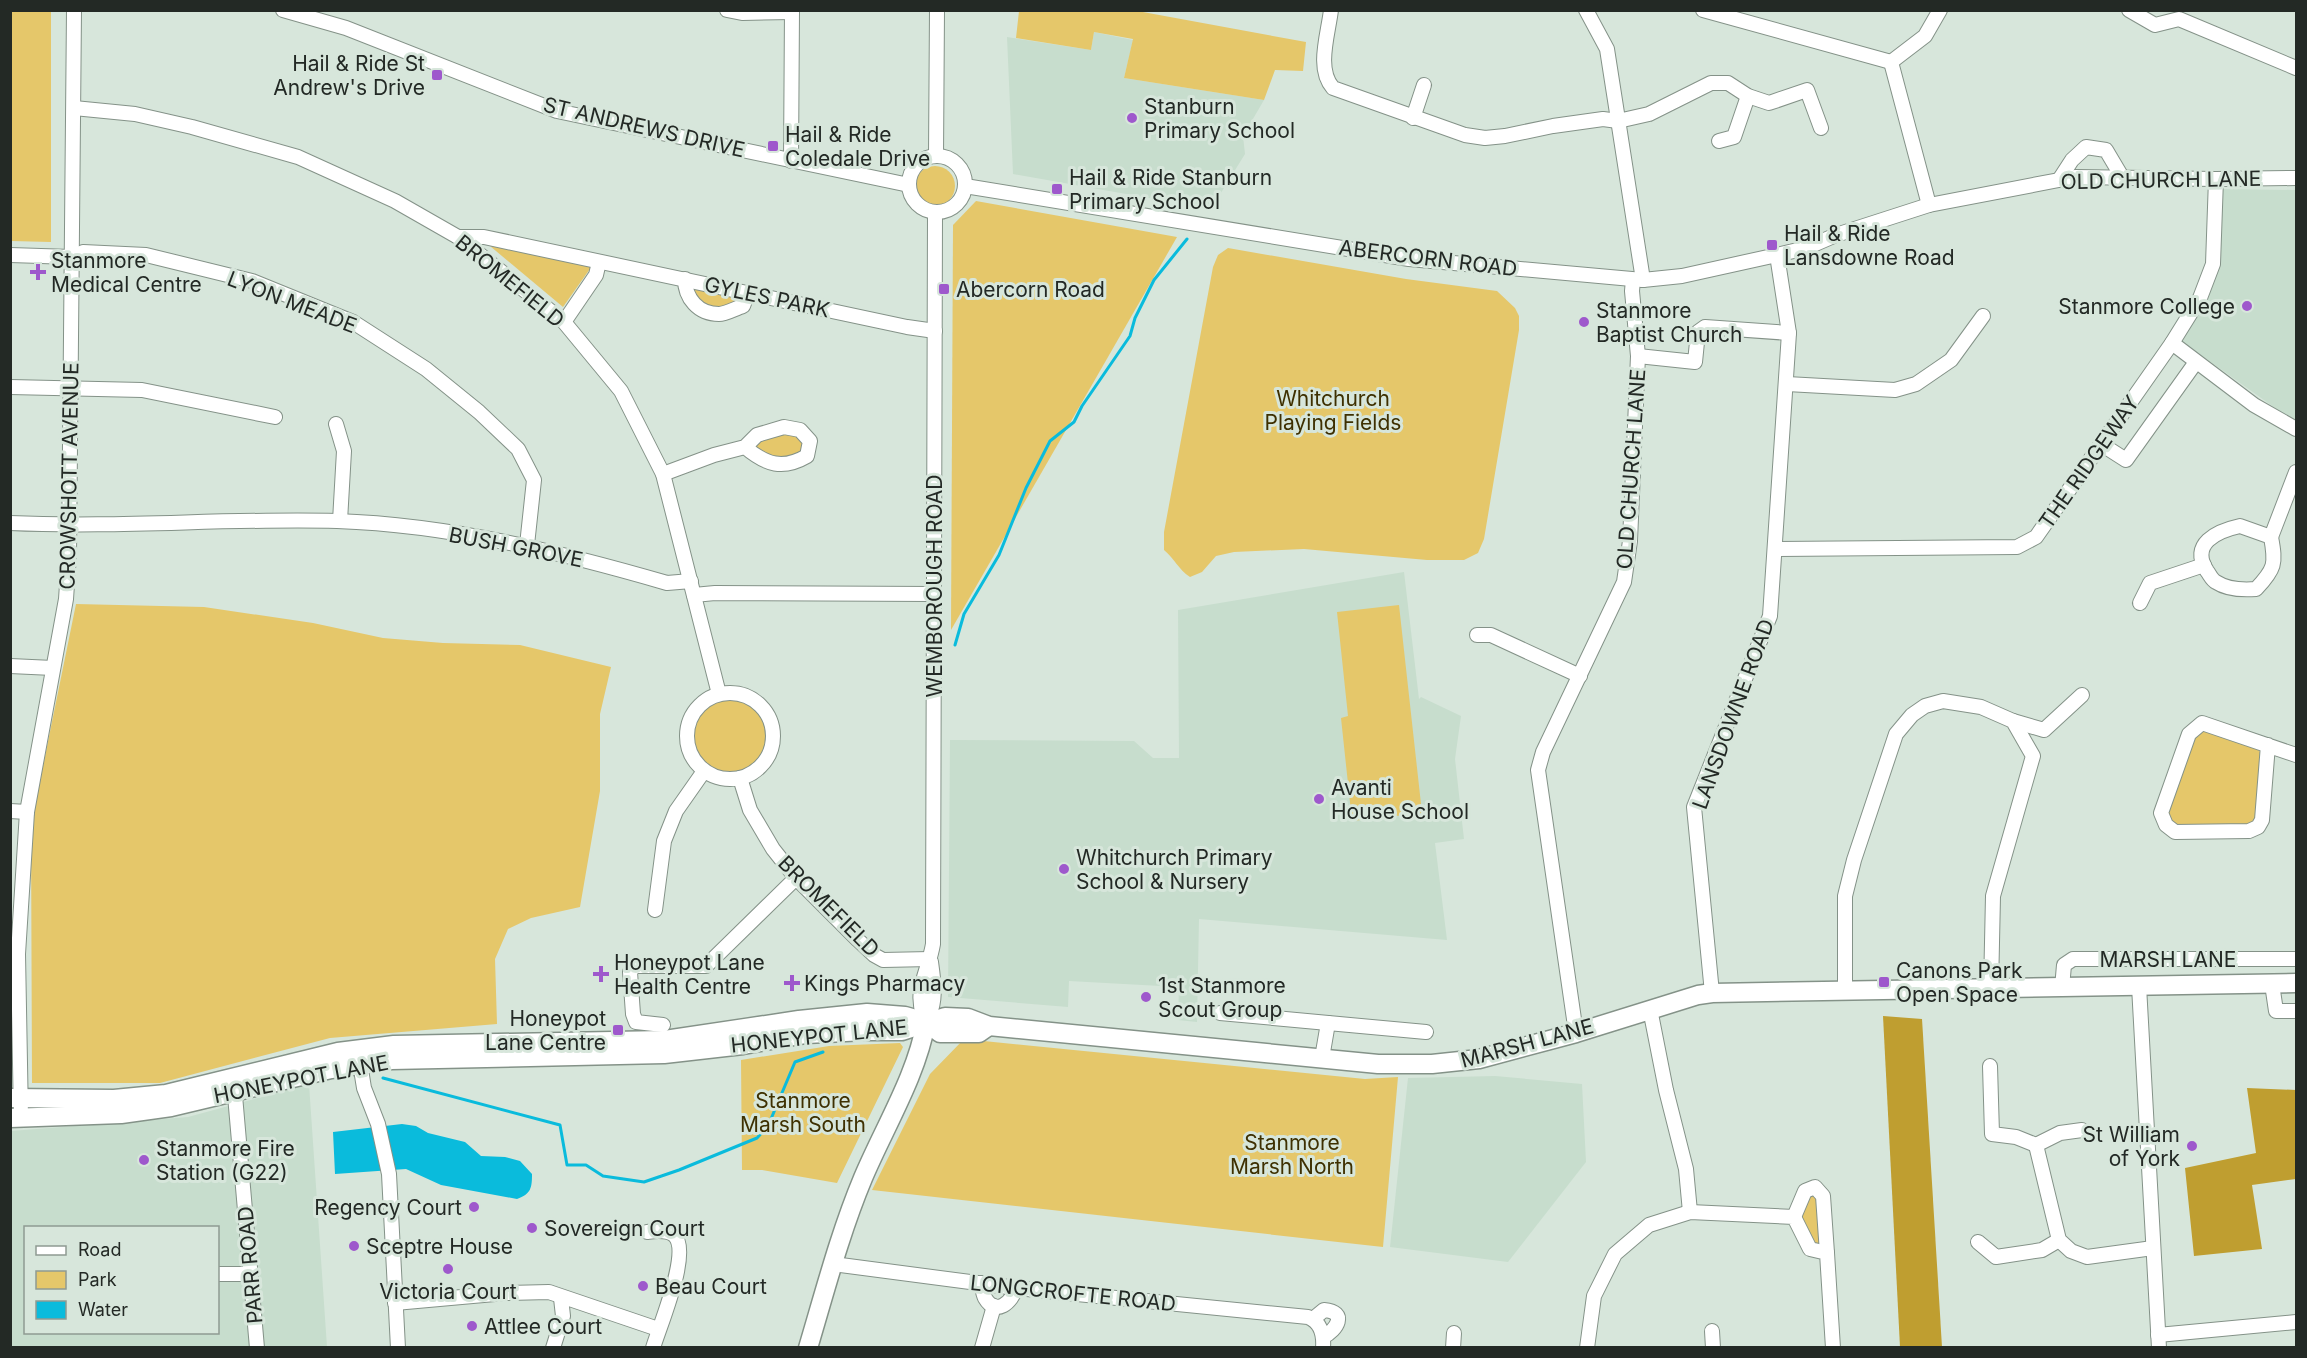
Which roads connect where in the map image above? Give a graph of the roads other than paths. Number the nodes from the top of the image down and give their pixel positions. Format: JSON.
{"nodes":[{"id":1,"x":74,"y":10,"type":"edge"},
{"id":2,"x":283,"y":10,"type":"edge"},
{"id":3,"x":727,"y":10,"type":"edge"},
{"id":4,"x":937,"y":10,"type":"edge"},
{"id":5,"x":1330,"y":10,"type":"edge"},
{"id":6,"x":1586,"y":10,"type":"edge"},
{"id":7,"x":1703,"y":10,"type":"edge"},
{"id":8,"x":1940,"y":10,"type":"edge"},
{"id":9,"x":2129,"y":10,"type":"edge"},
{"id":10,"x":792,"y":11,"type":"edge"},
{"id":11,"x":1891,"y":62,"type":"junction"},
{"id":12,"x":2296,"y":68,"type":"edge"},
{"id":13,"x":1424,"y":85,"type":"dead end"},
{"id":14,"x":1748,"y":96,"type":"junction"},
{"id":15,"x":74,"y":108,"type":"junction"},
{"id":16,"x":1413,"y":118,"type":"junction"},
{"id":17,"x":1618,"y":121,"type":"junction"},
{"id":18,"x":1821,"y":128,"type":"dead end"},
{"id":19,"x":1719,"y":141,"type":"dead end"},
{"id":20,"x":936,"y":156,"type":"junction"},
{"id":21,"x":791,"y":161,"type":"junction"},
{"id":22,"x":2122,"y":177,"type":"junction"},
{"id":23,"x":2296,"y":178,"type":"edge"},
{"id":24,"x":2216,"y":179,"type":"junction"},
{"id":25,"x":2059,"y":180,"type":"junction"},
{"id":26,"x":909,"y":185,"type":"junction"},
{"id":27,"x":965,"y":186,"type":"junction"},
{"id":28,"x":1929,"y":205,"type":"junction"},
{"id":29,"x":935,"y":213,"type":"junction"},
{"id":30,"x":458,"y":237,"type":"junction"},
{"id":31,"x":10,"y":255,"type":"edge"},
{"id":32,"x":1776,"y":255,"type":"junction"},
{"id":33,"x":72,"y":257,"type":"junction"},
{"id":34,"x":599,"y":262,"type":"junction"},
{"id":35,"x":686,"y":279,"type":"junction"},
{"id":36,"x":1638,"y":280,"type":"junction"},
{"id":37,"x":748,"y":293,"type":"junction"},
{"id":38,"x":1983,"y":316,"type":"dead end"},
{"id":39,"x":564,"y":322,"type":"junction"},
{"id":40,"x":935,"y":331,"type":"junction"},
{"id":41,"x":1789,"y":333,"type":"junction"},
{"id":42,"x":2172,"y":343,"type":"junction"},
{"id":43,"x":1638,"y":356,"type":"junction"},
{"id":44,"x":2196,"y":362,"type":"junction"},
{"id":45,"x":1786,"y":384,"type":"junction"},
{"id":46,"x":10,"y":387,"type":"edge"},
{"id":47,"x":71,"y":390,"type":"junction"},
{"id":48,"x":275,"y":417,"type":"dead end"},
{"id":49,"x":336,"y":424,"type":"dead end"},
{"id":50,"x":2296,"y":429,"type":"edge"},
{"id":51,"x":2101,"y":444,"type":"junction"},
{"id":52,"x":745,"y":447,"type":"dead end"},
{"id":53,"x":2296,"y":472,"type":"edge"},
{"id":54,"x":663,"y":474,"type":"junction"},
{"id":55,"x":340,"y":521,"type":"junction"},
{"id":56,"x":10,"y":523,"type":"edge"},
{"id":57,"x":71,"y":526,"type":"junction"},
{"id":58,"x":2271,"y":537,"type":"junction"},
{"id":59,"x":527,"y":545,"type":"junction"},
{"id":60,"x":1774,"y":549,"type":"junction"},
{"id":61,"x":2204,"y":566,"type":"junction"},
{"id":62,"x":691,"y":581,"type":"junction"},
{"id":63,"x":935,"y":594,"type":"junction"},
{"id":64,"x":694,"y":595,"type":"junction"},
{"id":65,"x":2140,"y":603,"type":"dead end"},
{"id":66,"x":1477,"y":635,"type":"dead end"},
{"id":67,"x":10,"y":666,"type":"edge"},
{"id":68,"x":53,"y":668,"type":"junction"},
{"id":69,"x":1580,"y":676,"type":"junction"},
{"id":70,"x":719,"y":694,"type":"junction"},
{"id":71,"x":2082,"y":695,"type":"dead end"},
{"id":72,"x":2013,"y":721,"type":"junction"},
{"id":73,"x":2044,"y":730,"type":"junction"},
{"id":74,"x":2268,"y":745,"type":"junction"},
{"id":75,"x":2296,"y":755,"type":"edge"},
{"id":76,"x":2033,"y":756,"type":"junction"},
{"id":77,"x":704,"y":771,"type":"junction"},
{"id":78,"x":740,"y":778,"type":"junction"},
{"id":79,"x":10,"y":811,"type":"edge"},
{"id":80,"x":27,"y":812,"type":"junction"},
{"id":81,"x":796,"y":878,"type":"junction"},
{"id":82,"x":655,"y":910,"type":"dead end"},
{"id":83,"x":14,"y":954,"type":"edge"},
{"id":84,"x":930,"y":960,"type":"junction"},
{"id":85,"x":2296,"y":960,"type":"edge"},
{"id":86,"x":2296,"y":983,"type":"edge"},
{"id":87,"x":2272,"y":984,"type":"junction"},
{"id":88,"x":2139,"y":986,"type":"junction"},
{"id":89,"x":2062,"y":988,"type":"junction"},
{"id":90,"x":1991,"y":989,"type":"junction"},
{"id":91,"x":1845,"y":990,"type":"junction"},
{"id":92,"x":1712,"y":993,"type":"junction"},
{"id":93,"x":1650,"y":1009,"type":"junction"},
{"id":94,"x":2296,"y":1011,"type":"edge"},
{"id":95,"x":1221,"y":1013,"type":"dead end"},
{"id":96,"x":926,"y":1022,"type":"junction"},
{"id":97,"x":1328,"y":1023,"type":"junction"},
{"id":98,"x":663,"y":1025,"type":"dead end"},
{"id":99,"x":1426,"y":1032,"type":"dead end"},
{"id":100,"x":1576,"y":1033,"type":"junction"},
{"id":101,"x":359,"y":1056,"type":"junction"},
{"id":102,"x":1322,"y":1058,"type":"junction"},
{"id":103,"x":1990,"y":1066,"type":"dead end"},
{"id":104,"x":234,"y":1083,"type":"junction"},
{"id":105,"x":16,"y":1098,"type":"edge"},
{"id":106,"x":16,"y":1118,"type":"edge"},
{"id":107,"x":2082,"y":1130,"type":"dead end"},
{"id":108,"x":2036,"y":1145,"type":"junction"},
{"id":109,"x":1690,"y":1212,"type":"junction"},
{"id":110,"x":1794,"y":1217,"type":"junction"},
{"id":111,"x":647,"y":1232,"type":"dead end"},
{"id":112,"x":2059,"y":1240,"type":"junction"},
{"id":113,"x":1978,"y":1242,"type":"dead end"},
{"id":114,"x":2153,"y":1248,"type":"junction"},
{"id":115,"x":1827,"y":1253,"type":"junction"},
{"id":116,"x":833,"y":1264,"type":"junction"},
{"id":117,"x":219,"y":1274,"type":"edge"},
{"id":118,"x":251,"y":1274,"type":"junction"},
{"id":119,"x":981,"y":1283,"type":"junction"},
{"id":120,"x":1016,"y":1288,"type":"junction"},
{"id":121,"x":561,"y":1298,"type":"junction"},
{"id":122,"x":395,"y":1303,"type":"junction"},
{"id":123,"x":994,"y":1306,"type":"junction"},
{"id":124,"x":1314,"y":1319,"type":"junction"},
{"id":125,"x":2296,"y":1322,"type":"edge"},
{"id":126,"x":658,"y":1329,"type":"junction"},
{"id":127,"x":1712,"y":1331,"type":"dead end"},
{"id":128,"x":1454,"y":1333,"type":"dead end"},
{"id":129,"x":2158,"y":1341,"type":"edge"},
{"id":130,"x":1323,"y":1342,"type":"edge"},
{"id":131,"x":257,"y":1347,"type":"edge"},
{"id":132,"x":398,"y":1347,"type":"edge"},
{"id":133,"x":553,"y":1347,"type":"edge"},
{"id":134,"x":653,"y":1347,"type":"edge"},
{"id":135,"x":808,"y":1347,"type":"edge"},
{"id":136,"x":982,"y":1347,"type":"edge"},
{"id":137,"x":1453,"y":1347,"type":"edge"},
{"id":138,"x":1587,"y":1347,"type":"edge"},
{"id":139,"x":1713,"y":1347,"type":"edge"},
{"id":140,"x":1833,"y":1347,"type":"edge"}],
"edges":[{"from":1,"to":15,"type":"street","name":"CROWSHOTT AVENUE"},
{"from":2,"to":21,"type":"street","name":"ST ANDREWS DRIVE"},
{"from":3,"to":10,"type":"street"},
{"from":4,"to":20,"type":"street"},
{"from":5,"to":16,"type":"street"},
{"from":6,"to":17,"type":"street"},
{"from":7,"to":11,"type":"street"},
{"from":8,"to":11,"type":"street"},
{"from":9,"to":12,"type":"street"},
{"from":10,"to":21,"type":"street"},
{"from":11,"to":28,"type":"street"},
{"from":13,"to":16,"type":"street"},
{"from":14,"to":17,"type":"street"},
{"from":14,"to":18,"type":"street"},
{"from":14,"to":19,"type":"street"},
{"from":15,"to":30,"type":"street","name":"BROMEFIELD"},
{"from":15,"to":33,"type":"street","name":"CROWSHOTT AVENUE"},
{"from":16,"to":17,"type":"street"},
{"from":17,"to":36,"type":"street"},
{"from":20,"to":26,"type":"street"},
{"from":20,"to":27,"type":"street"},
{"from":21,"to":26,"type":"street","name":"ST ANDREWS DRIVE"},
{"from":22,"to":24,"type":"street","name":"OLD CHURCH LANE"},
{"from":22,"to":25,"type":"street","name":"OLD CHURCH LANE"},
{"from":22,"to":25,"type":"street"},
{"from":23,"to":24,"type":"street","name":"OLD CHURCH LANE"},
{"from":24,"to":42,"type":"street","name":"THE RIDGEWAY"},
{"from":25,"to":28,"type":"street","name":"OLD CHURCH LANE"},
{"from":26,"to":29,"type":"street"},
{"from":27,"to":29,"type":"street"},
{"from":27,"to":36,"type":"street","name":"ABERCORN ROAD"},
{"from":28,"to":32,"type":"street","name":"OLD CHURCH LANE"},
{"from":29,"to":40,"type":"street","name":"WEMBOROUGH ROAD"},
{"from":30,"to":34,"type":"street","name":"GYLES PARK"},
{"from":30,"to":39,"type":"street","name":"BROMEFIELD"},
{"from":31,"to":33,"type":"street","name":"LYON MEADE"},
{"from":32,"to":36,"type":"street","name":"OLD CHURCH LANE"},
{"from":32,"to":41,"type":"street","name":"LANSDOWNE ROAD"},
{"from":33,"to":47,"type":"street","name":"CROWSHOTT AVENUE"},
{"from":33,"to":59,"type":"street","name":"LYON MEADE"},
{"from":34,"to":35,"type":"street","name":"GYLES PARK"},
{"from":34,"to":39,"type":"street"},
{"from":35,"to":37,"type":"street","name":"GYLES PARK"},
{"from":35,"to":37,"type":"street"},
{"from":36,"to":43,"type":"street","name":"OLD CHURCH LANE"},
{"from":37,"to":40,"type":"street","name":"GYLES PARK"},
{"from":38,"to":45,"type":"street"},
{"from":39,"to":54,"type":"street","name":"BROMEFIELD"},
{"from":40,"to":63,"type":"street","name":"WEMBOROUGH ROAD"},
{"from":41,"to":43,"type":"street"},
{"from":41,"to":45,"type":"street","name":"LANSDOWNE ROAD"},
{"from":42,"to":44,"type":"street"},
{"from":42,"to":51,"type":"street","name":"THE RIDGEWAY"},
{"from":43,"to":69,"type":"street","name":"OLD CHURCH LANE"},
{"from":44,"to":50,"type":"street"},
{"from":44,"to":51,"type":"street"},
{"from":45,"to":60,"type":"street","name":"LANSDOWNE ROAD"},
{"from":46,"to":47,"type":"street"},
{"from":47,"to":48,"type":"street"},
{"from":47,"to":57,"type":"street","name":"CROWSHOTT AVENUE"},
{"from":49,"to":55,"type":"street"},
{"from":51,"to":60,"type":"street","name":"THE RIDGEWAY"},
{"from":52,"to":54,"type":"street"},
{"from":53,"to":58,"type":"street"},
{"from":54,"to":62,"type":"street","name":"BROMEFIELD"},
{"from":55,"to":57,"type":"street","name":"BUSH GROVE"},
{"from":55,"to":59,"type":"street","name":"BUSH GROVE"},
{"from":56,"to":57,"type":"street","name":"BUSH GROVE"},
{"from":57,"to":68,"type":"street","name":"CROWSHOTT AVENUE"},
{"from":58,"to":61,"type":"street"},
{"from":58,"to":61,"type":"street"},
{"from":59,"to":62,"type":"street","name":"BUSH GROVE"},
{"from":60,"to":92,"type":"street","name":"LANSDOWNE ROAD"},
{"from":61,"to":65,"type":"street"},
{"from":62,"to":64,"type":"street","name":"BROMEFIELD"},
{"from":63,"to":64,"type":"street"},
{"from":63,"to":84,"type":"street","name":"WEMBOROUGH ROAD"},
{"from":64,"to":70,"type":"street","name":"BROMEFIELD"},
{"from":66,"to":69,"type":"street"},
{"from":67,"to":68,"type":"street"},
{"from":68,"to":80,"type":"street","name":"CROWSHOTT AVENUE"},
{"from":69,"to":100,"type":"street","name":"OLD CHURCH LANE"},
{"from":70,"to":77,"type":"street"},
{"from":70,"to":78,"type":"street"},
{"from":71,"to":73,"type":"street"},
{"from":72,"to":73,"type":"street"},
{"from":72,"to":76,"type":"street"},
{"from":72,"to":91,"type":"street"},
{"from":73,"to":76,"type":"street"},
{"from":74,"to":74,"type":"street"},
{"from":74,"to":75,"type":"street"},
{"from":76,"to":90,"type":"street"},
{"from":77,"to":78,"type":"street"},
{"from":77,"to":82,"type":"street"},
{"from":78,"to":81,"type":"street","name":"BROMEFIELD"},
{"from":79,"to":80,"type":"street"},
{"from":80,"to":83,"type":"street","name":"CROWSHOTT AVENUE"},
{"from":81,"to":84,"type":"street","name":"BROMEFIELD"},
{"from":81,"to":98,"type":"street"},
{"from":83,"to":105,"type":"street","name":"CROWSHOTT AVENUE"},
{"from":84,"to":96,"type":"street","name":"WEMBOROUGH ROAD"},
{"from":85,"to":89,"type":"street","name":"MARSH LANE"},
{"from":86,"to":87,"type":"main road","name":"MARSH LANE"},
{"from":87,"to":88,"type":"main road","name":"MARSH LANE"},
{"from":87,"to":94,"type":"street"},
{"from":88,"to":89,"type":"main road","name":"MARSH LANE"},
{"from":88,"to":114,"type":"street"},
{"from":89,"to":90,"type":"main road","name":"MARSH LANE"},
{"from":90,"to":91,"type":"main road","name":"MARSH LANE"},
{"from":91,"to":92,"type":"main road","name":"MARSH LANE"},
{"from":92,"to":93,"type":"main road","name":"MARSH LANE"},
{"from":93,"to":100,"type":"main road","name":"MARSH LANE"},
{"from":93,"to":109,"type":"street"},
{"from":95,"to":97,"type":"street"},
{"from":96,"to":101,"type":"main road","name":"HONEYPOT LANE"},
{"from":96,"to":102,"type":"main road","name":"MARSH LANE"},
{"from":96,"to":116,"type":"main road"},
{"from":97,"to":99,"type":"street"},
{"from":97,"to":102,"type":"street"},
{"from":100,"to":102,"type":"main road","name":"MARSH LANE"},
{"from":101,"to":104,"type":"main road","name":"HONEYPOT LANE"},
{"from":101,"to":122,"type":"street"},
{"from":103,"to":108,"type":"street"},
{"from":104,"to":105,"type":"main road","name":"HONEYPOT LANE"},
{"from":104,"to":106,"type":"main road","name":"HONEYPOT LANE"},
{"from":104,"to":118,"type":"street","name":"PARR ROAD"},
{"from":105,"to":106,"type":"street","name":"CROWSHOTT AVENUE"},
{"from":107,"to":108,"type":"street"},
{"from":108,"to":112,"type":"street"},
{"from":109,"to":110,"type":"street"},
{"from":109,"to":138,"type":"street"},
{"from":110,"to":115,"type":"street"},
{"from":110,"to":115,"type":"street"},
{"from":111,"to":126,"type":"street"},
{"from":112,"to":113,"type":"street"},
{"from":112,"to":114,"type":"street"},
{"from":114,"to":129,"type":"street"},
{"from":115,"to":140,"type":"street"},
{"from":116,"to":119,"type":"street","name":"LONGCROFTE ROAD"},
{"from":116,"to":135,"type":"main road"},
{"from":117,"to":118,"type":"street"},
{"from":118,"to":131,"type":"street","name":"PARR ROAD"},
{"from":119,"to":120,"type":"street","name":"LONGCROFTE ROAD"},
{"from":119,"to":123,"type":"street"},
{"from":120,"to":123,"type":"street"},
{"from":120,"to":124,"type":"street","name":"LONGCROFTE ROAD"},
{"from":121,"to":122,"type":"street"},
{"from":121,"to":126,"type":"street"},
{"from":121,"to":133,"type":"street"},
{"from":122,"to":132,"type":"street"},
{"from":123,"to":136,"type":"street"},
{"from":124,"to":130,"type":"street"},
{"from":124,"to":130,"type":"street","name":"LONGCROFTE ROAD"},
{"from":125,"to":129,"type":"street"},
{"from":126,"to":134,"type":"street"},
{"from":127,"to":139,"type":"street"},
{"from":128,"to":137,"type":"street"}]}
